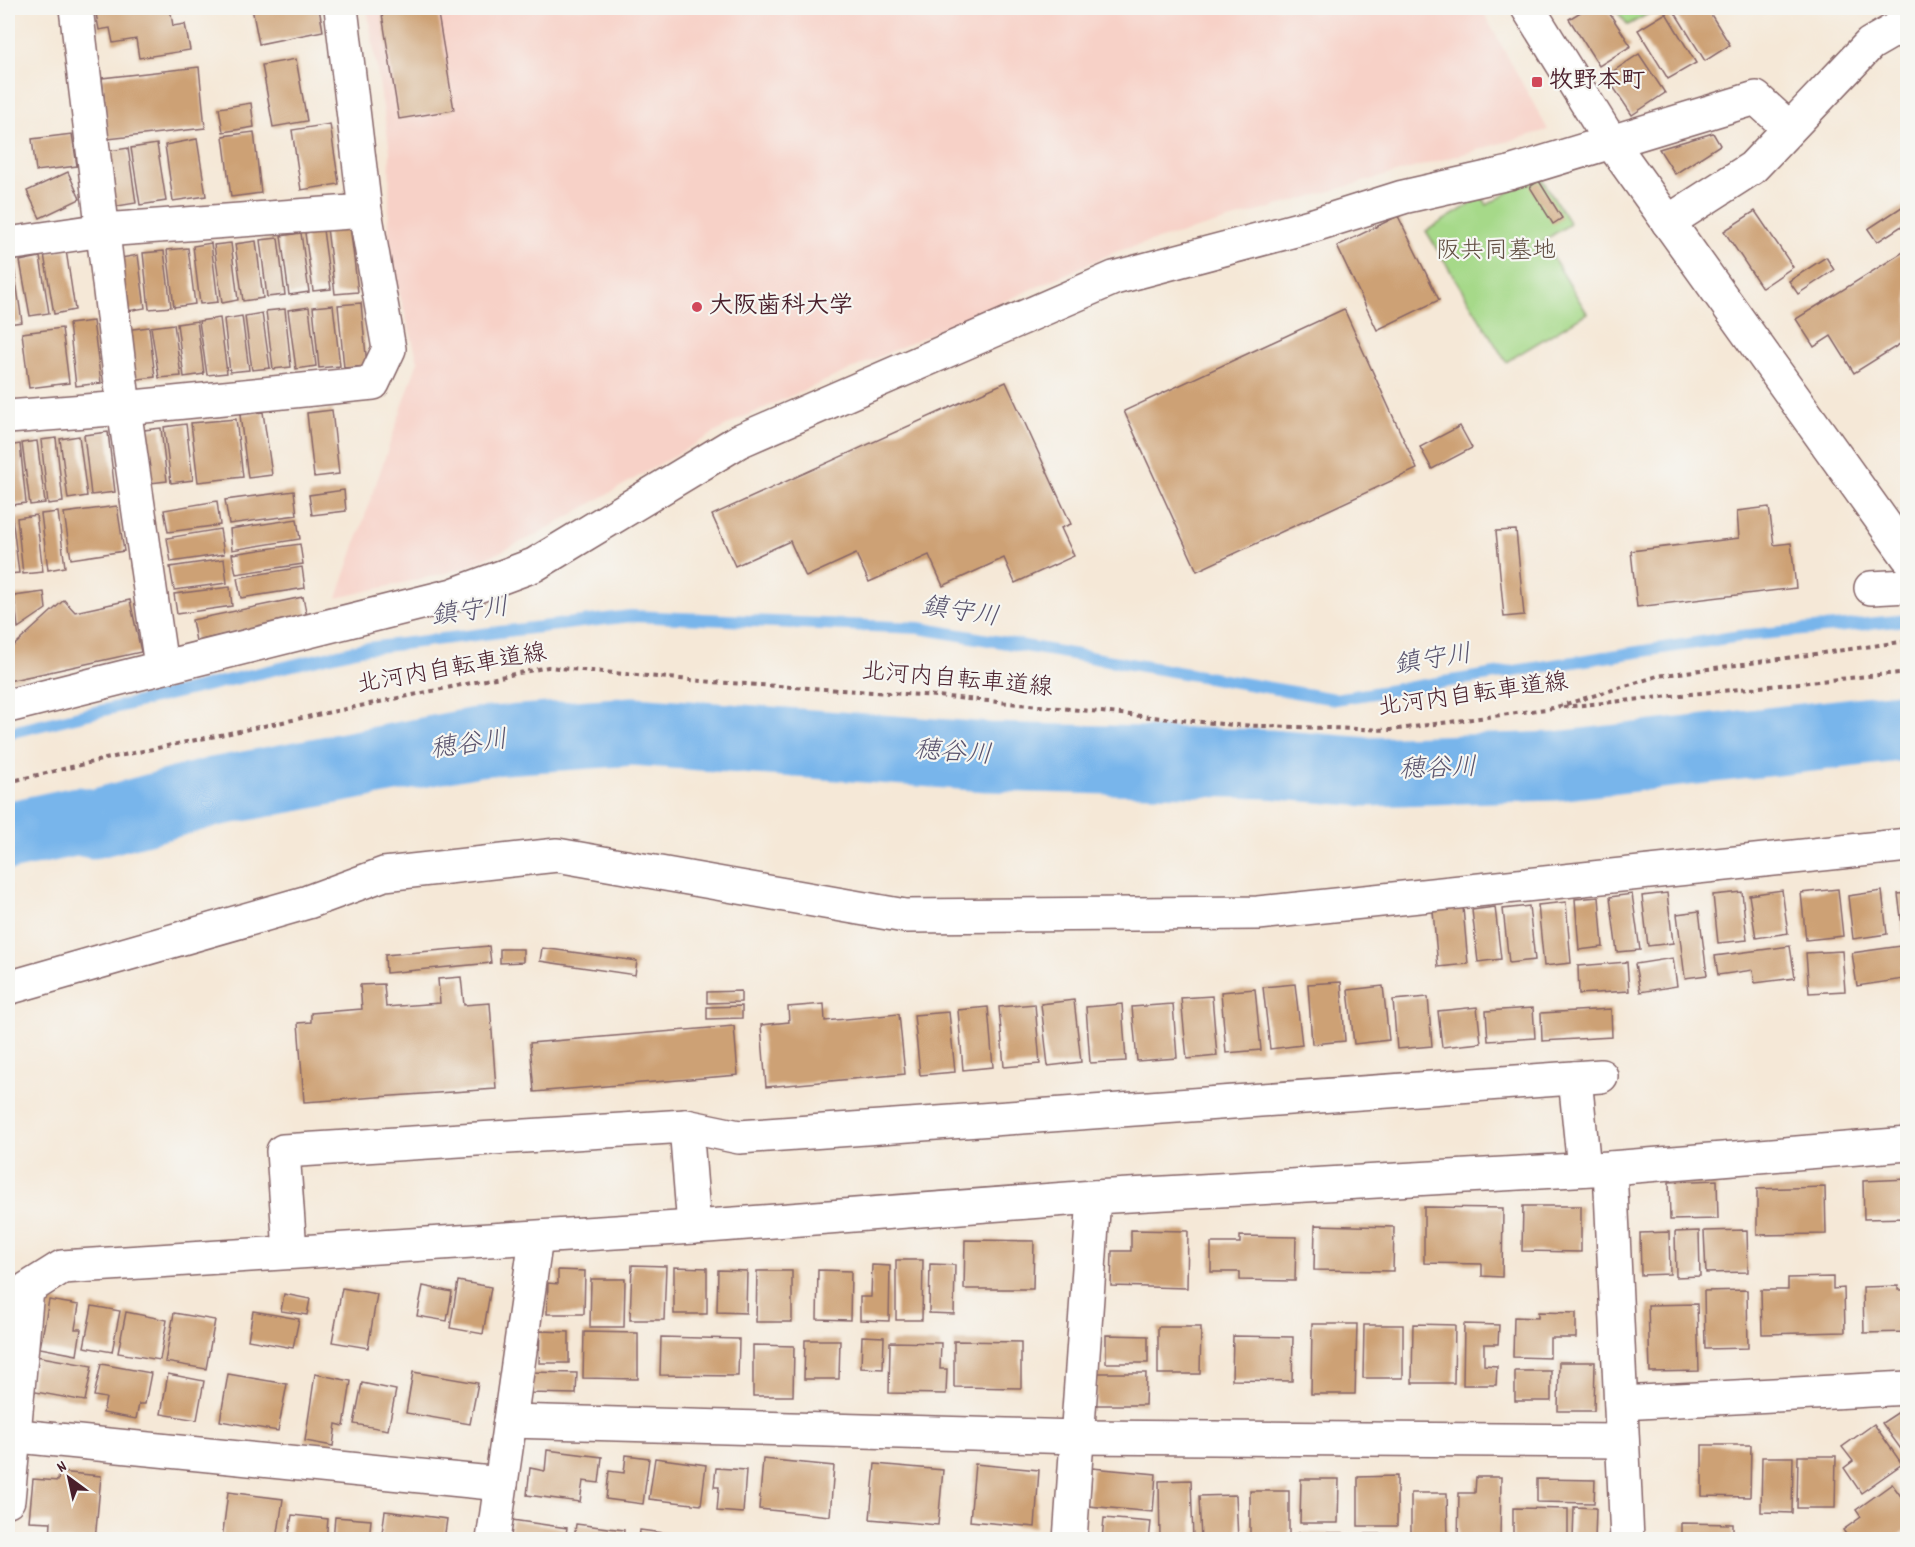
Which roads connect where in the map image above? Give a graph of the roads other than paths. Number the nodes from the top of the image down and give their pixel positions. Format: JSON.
{"nodes":[{"id":1,"x":76,"y":8,"type":"edge"},
{"id":2,"x":340,"y":8,"type":"edge"},
{"id":3,"x":1528,"y":8,"type":"edge"},
{"id":4,"x":1908,"y":22,"type":"edge"},
{"id":5,"x":1788,"y":128,"type":"junction"},
{"id":6,"x":1611,"y":142,"type":"junction"},
{"id":7,"x":365,"y":211,"type":"junction"},
{"id":8,"x":1668,"y":222,"type":"junction"},
{"id":9,"x":103,"y":230,"type":"junction"},
{"id":10,"x":8,"y":244,"type":"edge"},
{"id":11,"x":124,"y":408,"type":"junction"},
{"id":12,"x":8,"y":417,"type":"edge"},
{"id":13,"x":1902,"y":549,"type":"edge"},
{"id":14,"x":1908,"y":586,"type":"edge"},
{"id":15,"x":1871,"y":588,"type":"dead end"},
{"id":16,"x":161,"y":666,"type":"junction"},
{"id":17,"x":8,"y":706,"type":"edge"},
{"id":18,"x":1908,"y":845,"type":"edge"},
{"id":19,"x":8,"y":988,"type":"edge"},
{"id":20,"x":686,"y":1126,"type":"junction"},
{"id":21,"x":1908,"y":1144,"type":"edge"},
{"id":22,"x":1597,"y":1168,"type":"junction"},
{"id":23,"x":1094,"y":1197,"type":"junction"},
{"id":24,"x":694,"y":1227,"type":"junction"},
{"id":25,"x":536,"y":1238,"type":"junction"},
{"id":26,"x":290,"y":1251,"type":"junction"},
{"id":27,"x":1908,"y":1388,"type":"edge"},
{"id":28,"x":1621,"y":1403,"type":"junction"},
{"id":29,"x":510,"y":1421,"type":"junction"},
{"id":30,"x":11,"y":1436,"type":"edge"},
{"id":31,"x":1077,"y":1437,"type":"junction"},
{"id":32,"x":1622,"y":1441,"type":"junction"},
{"id":33,"x":501,"y":1484,"type":"junction"},
{"id":34,"x":8,"y":1500,"type":"edge"},
{"id":35,"x":493,"y":1539,"type":"edge"},
{"id":36,"x":1070,"y":1539,"type":"edge"},
{"id":37,"x":1627,"y":1539,"type":"edge"}],
"edges":[{"from":1,"to":9,"type":"street"},
{"from":2,"to":7,"type":"street"},
{"from":3,"to":6,"type":"street"},
{"from":4,"to":5,"type":"street"},
{"from":5,"to":6,"type":"street"},
{"from":5,"to":8,"type":"street"},
{"from":6,"to":8,"type":"street"},
{"from":6,"to":16,"type":"street"},
{"from":7,"to":9,"type":"street"},
{"from":7,"to":11,"type":"street"},
{"from":8,"to":13,"type":"street"},
{"from":9,"to":10,"type":"street"},
{"from":9,"to":11,"type":"street"},
{"from":11,"to":12,"type":"street"},
{"from":11,"to":16,"type":"street"},
{"from":14,"to":15,"type":"street"},
{"from":16,"to":17,"type":"street"},
{"from":18,"to":19,"type":"street"},
{"from":20,"to":22,"type":"street"},
{"from":20,"to":24,"type":"street"},
{"from":20,"to":26,"type":"street"},
{"from":21,"to":22,"type":"street"},
{"from":22,"to":23,"type":"street"},
{"from":22,"to":28,"type":"street"},
{"from":23,"to":24,"type":"street"},
{"from":23,"to":31,"type":"street"},
{"from":24,"to":25,"type":"street"},
{"from":25,"to":26,"type":"street"},
{"from":25,"to":29,"type":"street"},
{"from":26,"to":30,"type":"street"},
{"from":27,"to":28,"type":"street"},
{"from":28,"to":32,"type":"street"},
{"from":29,"to":31,"type":"street"},
{"from":29,"to":33,"type":"street"},
{"from":30,"to":33,"type":"street"},
{"from":30,"to":34,"type":"street"},
{"from":31,"to":32,"type":"street"},
{"from":31,"to":36,"type":"street"},
{"from":32,"to":37,"type":"street"},
{"from":33,"to":35,"type":"street"}]}
